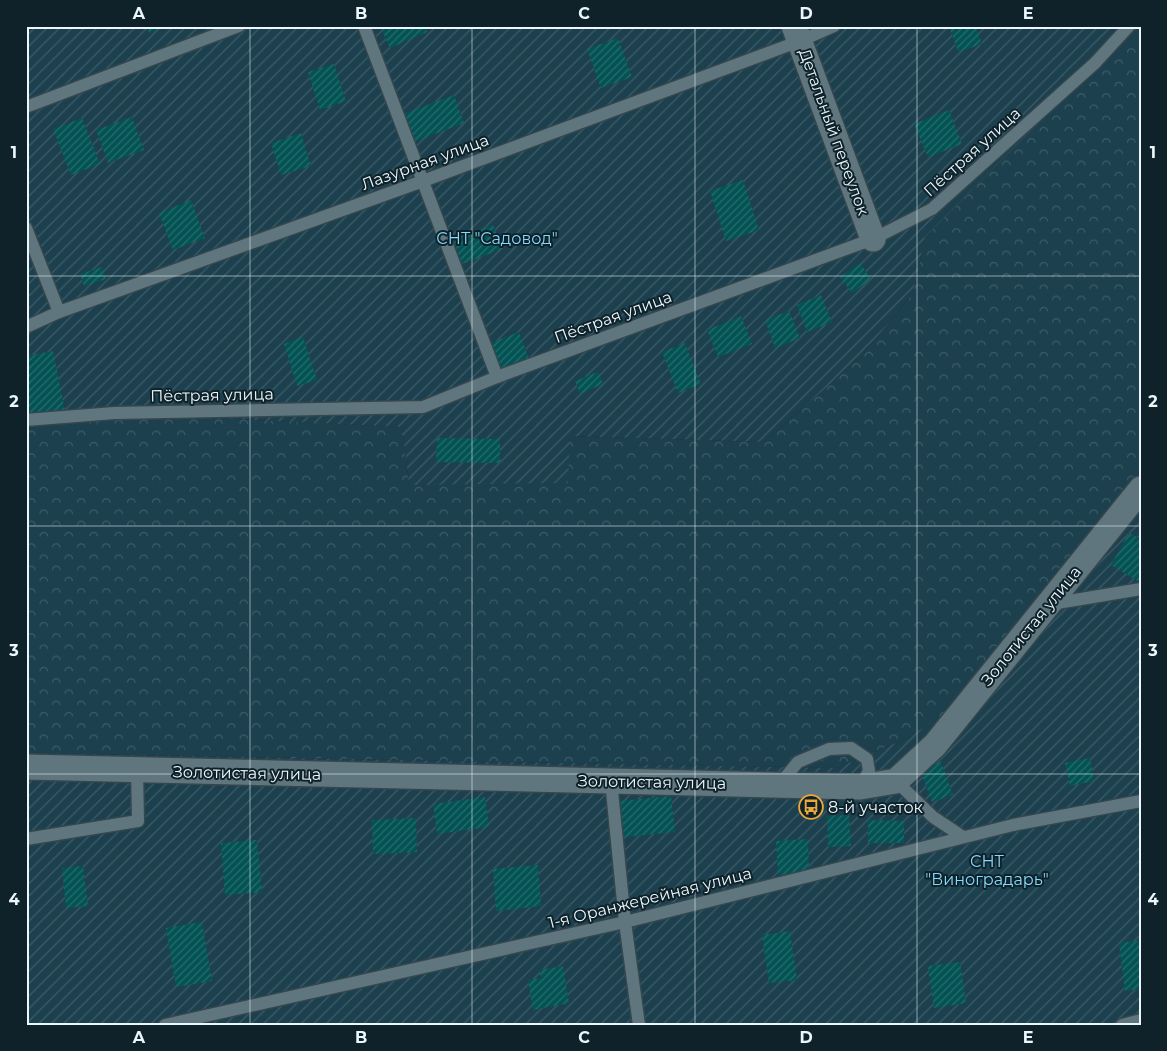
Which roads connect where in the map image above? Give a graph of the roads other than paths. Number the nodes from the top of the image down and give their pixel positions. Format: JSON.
{"nodes":[{"id":1,"x":239,"y":26,"type":"edge"},
{"id":2,"x":364,"y":26,"type":"edge"},
{"id":3,"x":834,"y":26,"type":"edge"},
{"id":4,"x":1129,"y":26,"type":"edge"},
{"id":5,"x":797,"y":33,"type":"edge"},
{"id":6,"x":26,"y":107,"type":"edge"},
{"id":7,"x":423,"y":181,"type":"junction"},
{"id":8,"x":26,"y":228,"type":"edge"},
{"id":9,"x":873,"y":239,"type":"junction"},
{"id":10,"x":58,"y":312,"type":"junction"},
{"id":11,"x":26,"y":327,"type":"edge"},
{"id":12,"x":497,"y":377,"type":"junction"},
{"id":13,"x":26,"y":420,"type":"edge"},
{"id":14,"x":1141,"y":489,"type":"edge"},
{"id":15,"x":1141,"y":589,"type":"edge"},
{"id":16,"x":1048,"y":604,"type":"junction"},
{"id":17,"x":26,"y":767,"type":"edge"},
{"id":18,"x":137,"y":770,"type":"junction"},
{"id":19,"x":611,"y":781,"type":"junction"},
{"id":20,"x":896,"y":781,"type":"junction"},
{"id":21,"x":778,"y":785,"type":"junction"},
{"id":22,"x":860,"y":787,"type":"junction"},
{"id":23,"x":1141,"y":801,"type":"edge"},
{"id":24,"x":963,"y":837,"type":"junction"},
{"id":25,"x":26,"y":839,"type":"edge"},
{"id":26,"x":625,"y":922,"type":"junction"},
{"id":27,"x":1141,"y":1020,"type":"edge"},
{"id":28,"x":165,"y":1025,"type":"edge"},
{"id":29,"x":639,"y":1025,"type":"edge"},
{"id":30,"x":1122,"y":1025,"type":"edge"}],
"edges":[{"from":1,"to":6,"type":"lane"},
{"from":2,"to":7,"type":"lane"},
{"from":3,"to":5,"type":"lane","name":"Лазурная улица"},
{"from":4,"to":9,"type":"lane","name":"Пёстрая улица"},
{"from":5,"to":7,"type":"lane","name":"Лазурная улица"},
{"from":5,"to":9,"type":"street","name":"Детальный переулок"},
{"from":7,"to":10,"type":"lane","name":"Лазурная улица"},
{"from":7,"to":12,"type":"lane"},
{"from":8,"to":10,"type":"lane"},
{"from":9,"to":12,"type":"lane","name":"Пёстрая улица"},
{"from":10,"to":11,"type":"lane","name":"Лазурная улица"},
{"from":12,"to":13,"type":"lane","name":"Пёстрая улица"},
{"from":14,"to":16,"type":"street","name":"Золотистая улица"},
{"from":15,"to":16,"type":"lane"},
{"from":16,"to":20,"type":"street","name":"Золотистая улица"},
{"from":17,"to":18,"type":"street","name":"Золотистая улица"},
{"from":18,"to":19,"type":"street","name":"Золотистая улица"},
{"from":18,"to":25,"type":"lane"},
{"from":19,"to":21,"type":"street","name":"Золотистая улица"},
{"from":19,"to":26,"type":"lane"},
{"from":20,"to":22,"type":"street","name":"Золотистая улица"},
{"from":20,"to":24,"type":"lane"},
{"from":21,"to":22,"type":"street","name":"Золотистая улица"},
{"from":21,"to":22,"type":"lane"},
{"from":23,"to":24,"type":"lane","name":"1-я Оранжерейная улица"},
{"from":24,"to":26,"type":"lane","name":"1-я Оранжерейная улица"},
{"from":26,"to":28,"type":"lane","name":"1-я Оранжерейная улица"},
{"from":26,"to":29,"type":"lane"},
{"from":27,"to":30,"type":"lane"}]}
